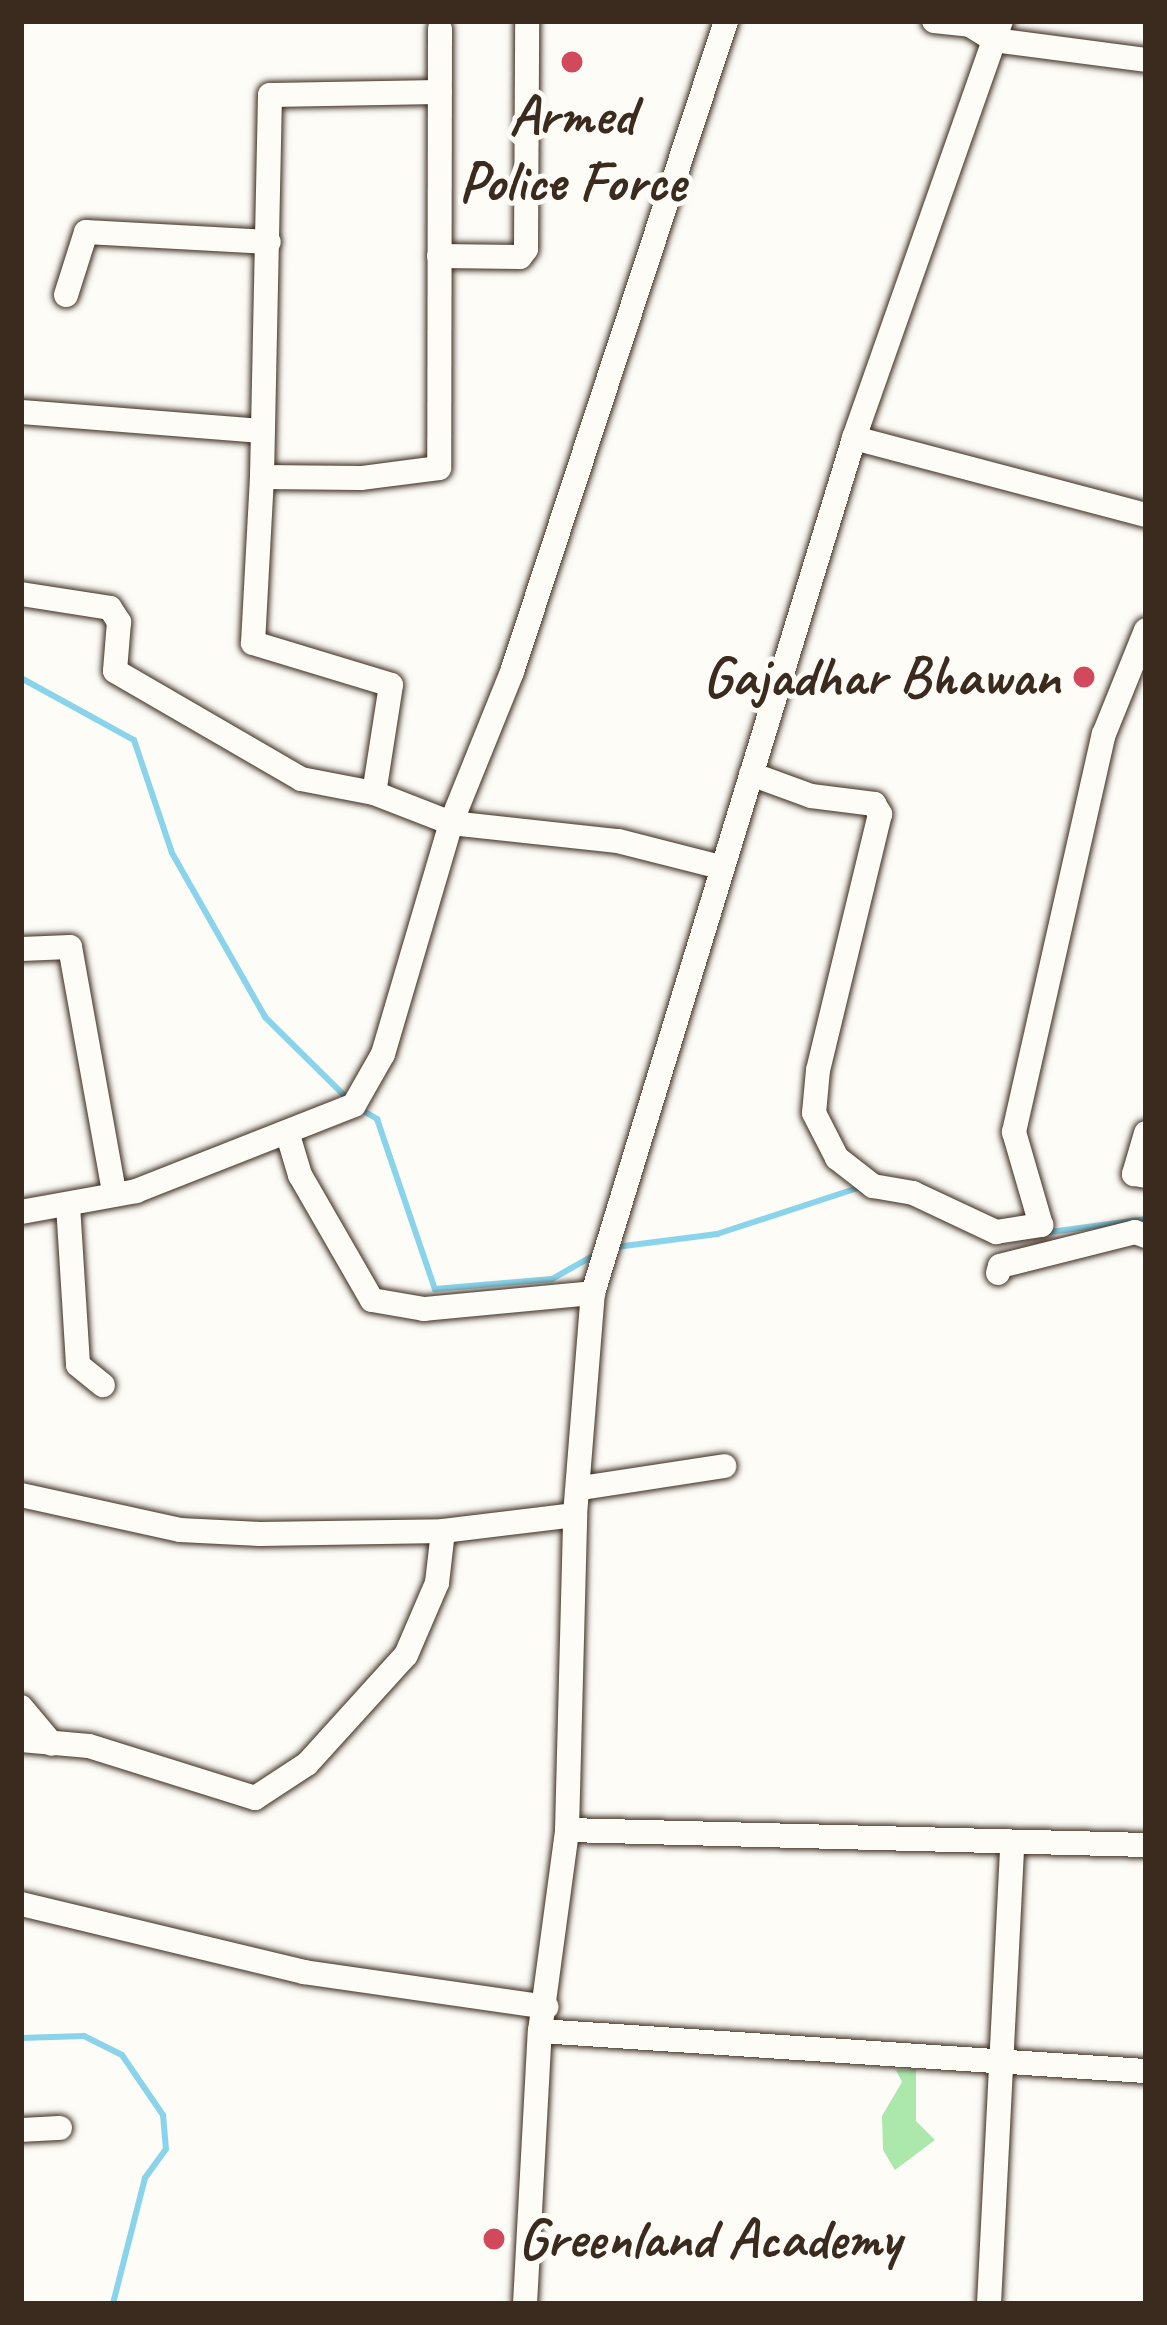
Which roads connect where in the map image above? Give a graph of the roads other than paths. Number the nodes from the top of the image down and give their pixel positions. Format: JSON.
{"nodes":[{"id":1,"x":527,"y":21,"type":"edge"},
{"id":2,"x":726,"y":21,"type":"edge"},
{"id":3,"x":934,"y":21,"type":"edge"},
{"id":4,"x":440,"y":29,"type":"dead end"},
{"id":5,"x":998,"y":30,"type":"edge"},
{"id":6,"x":1146,"y":60,"type":"edge"},
{"id":7,"x":440,"y":92,"type":"junction"},
{"id":8,"x":269,"y":242,"type":"junction"},
{"id":9,"x":439,"y":256,"type":"junction"},
{"id":10,"x":66,"y":295,"type":"dead end"},
{"id":11,"x":21,"y":412,"type":"edge"},
{"id":12,"x":262,"y":431,"type":"junction"},
{"id":13,"x":854,"y":438,"type":"junction"},
{"id":14,"x":262,"y":477,"type":"junction"},
{"id":15,"x":1146,"y":515,"type":"edge"},
{"id":16,"x":21,"y":594,"type":"edge"},
{"id":17,"x":1146,"y":630,"type":"edge"},
{"id":18,"x":751,"y":774,"type":"junction"},
{"id":19,"x":374,"y":793,"type":"junction"},
{"id":20,"x":452,"y":823,"type":"junction"},
{"id":21,"x":720,"y":867,"type":"junction"},
{"id":22,"x":21,"y":949,"type":"edge"},
{"id":23,"x":1146,"y":1133,"type":"edge"},
{"id":24,"x":288,"y":1135,"type":"junction"},
{"id":25,"x":1146,"y":1176,"type":"edge"},
{"id":26,"x":114,"y":1191,"type":"junction"},
{"id":27,"x":68,"y":1205,"type":"junction"},
{"id":28,"x":21,"y":1212,"type":"edge"},
{"id":29,"x":1146,"y":1236,"type":"edge"},
{"id":30,"x":998,"y":1273,"type":"dead end"},
{"id":31,"x":593,"y":1293,"type":"junction"},
{"id":32,"x":103,"y":1385,"type":"dead end"},
{"id":33,"x":724,"y":1466,"type":"dead end"},
{"id":34,"x":581,"y":1488,"type":"junction"},
{"id":35,"x":21,"y":1495,"type":"edge"},
{"id":36,"x":575,"y":1515,"type":"junction"},
{"id":37,"x":443,"y":1531,"type":"junction"},
{"id":38,"x":21,"y":1707,"type":"edge"},
{"id":39,"x":21,"y":1740,"type":"edge"},
{"id":40,"x":52,"y":1744,"type":"junction"},
{"id":41,"x":567,"y":1830,"type":"junction"},
{"id":42,"x":1012,"y":1844,"type":"junction"},
{"id":43,"x":1146,"y":1845,"type":"edge"},
{"id":44,"x":21,"y":1904,"type":"edge"},
{"id":45,"x":543,"y":2019,"type":"junction"},
{"id":46,"x":999,"y":2059,"type":"junction"},
{"id":47,"x":1146,"y":2071,"type":"edge"},
{"id":48,"x":60,"y":2128,"type":"dead end"},
{"id":49,"x":21,"y":2130,"type":"edge"},
{"id":50,"x":525,"y":2304,"type":"edge"},
{"id":51,"x":989,"y":2304,"type":"edge"}],
"edges":[{"from":1,"to":9,"type":"street"},
{"from":2,"to":20,"type":"street"},
{"from":3,"to":5,"type":"street"},
{"from":4,"to":7,"type":"street"},
{"from":5,"to":6,"type":"street"},
{"from":5,"to":13,"type":"street"},
{"from":7,"to":8,"type":"street"},
{"from":7,"to":9,"type":"street"},
{"from":8,"to":10,"type":"street"},
{"from":8,"to":12,"type":"street"},
{"from":9,"to":14,"type":"street"},
{"from":11,"to":12,"type":"street"},
{"from":12,"to":14,"type":"street"},
{"from":13,"to":15,"type":"street"},
{"from":13,"to":18,"type":"street"},
{"from":14,"to":19,"type":"street"},
{"from":16,"to":19,"type":"street"},
{"from":17,"to":18,"type":"street"},
{"from":18,"to":21,"type":"street"},
{"from":19,"to":20,"type":"street"},
{"from":20,"to":21,"type":"street"},
{"from":20,"to":24,"type":"street"},
{"from":21,"to":31,"type":"street"},
{"from":22,"to":26,"type":"street"},
{"from":23,"to":25,"type":"street"},
{"from":24,"to":26,"type":"street"},
{"from":24,"to":31,"type":"street"},
{"from":26,"to":27,"type":"street"},
{"from":27,"to":28,"type":"street"},
{"from":27,"to":32,"type":"street"},
{"from":29,"to":30,"type":"street"},
{"from":31,"to":34,"type":"street"},
{"from":33,"to":34,"type":"street"},
{"from":34,"to":36,"type":"street"},
{"from":35,"to":37,"type":"street"},
{"from":36,"to":37,"type":"street"},
{"from":36,"to":41,"type":"street"},
{"from":37,"to":40,"type":"street"},
{"from":38,"to":40,"type":"street"},
{"from":39,"to":40,"type":"street"},
{"from":41,"to":42,"type":"street"},
{"from":41,"to":45,"type":"street"},
{"from":42,"to":43,"type":"street"},
{"from":42,"to":46,"type":"street"},
{"from":44,"to":45,"type":"street"},
{"from":45,"to":46,"type":"street"},
{"from":45,"to":50,"type":"street"},
{"from":46,"to":47,"type":"street"},
{"from":46,"to":51,"type":"street"},
{"from":48,"to":49,"type":"street"}]}
